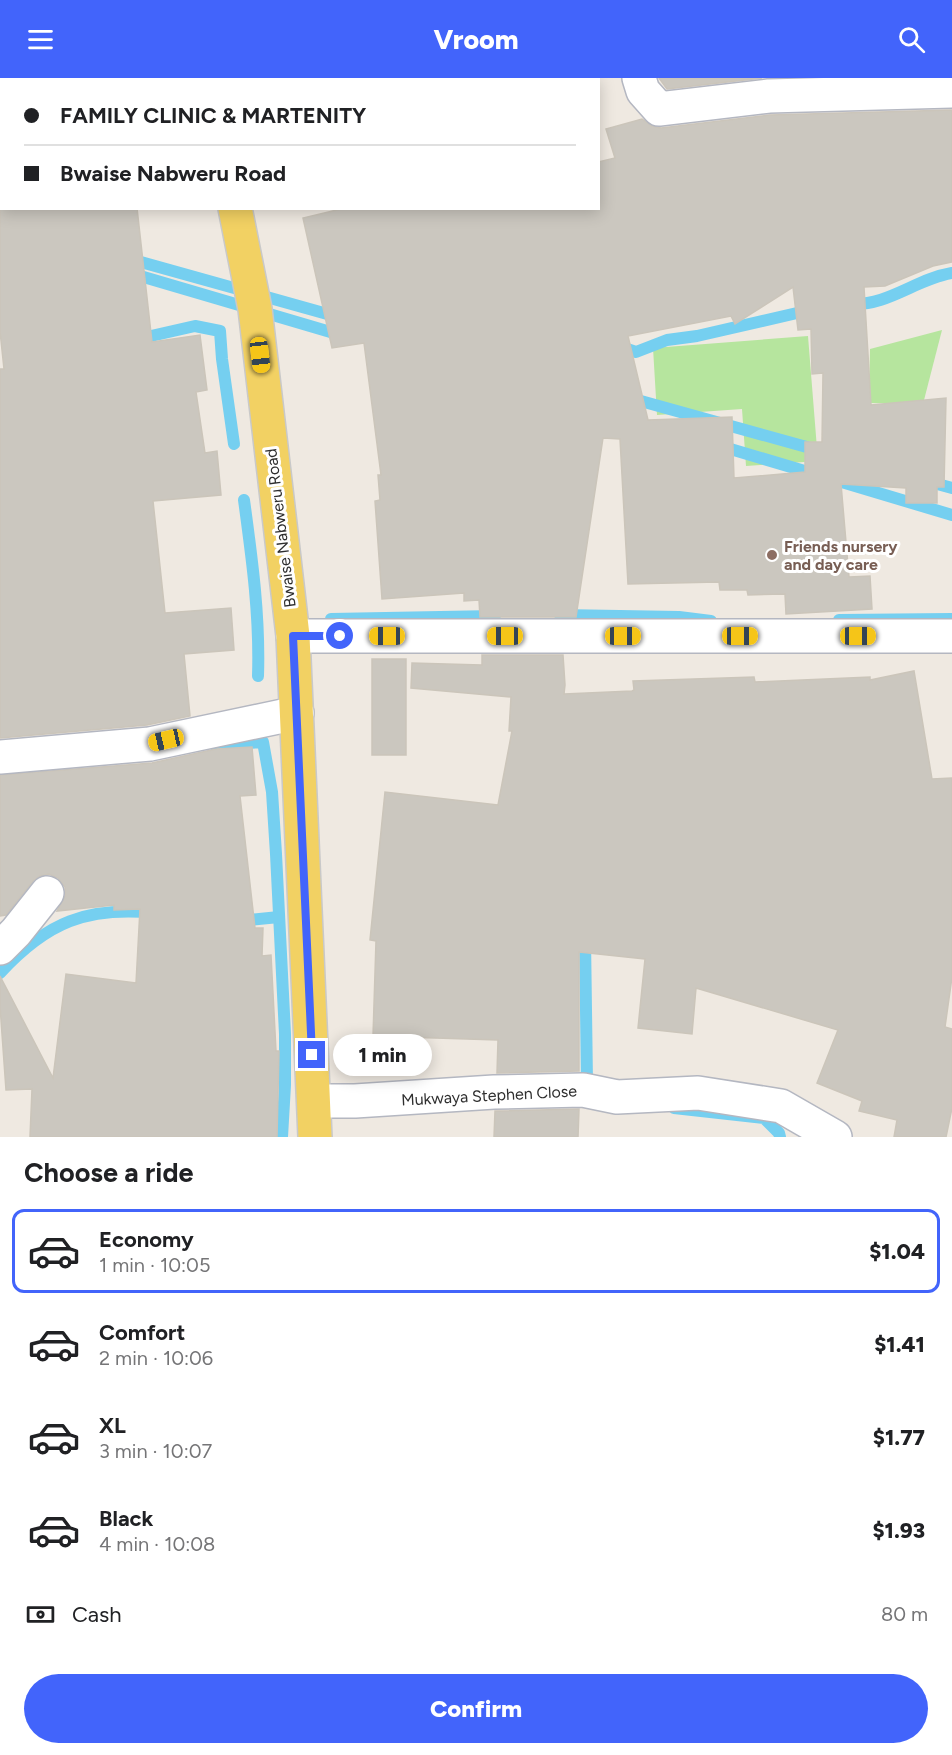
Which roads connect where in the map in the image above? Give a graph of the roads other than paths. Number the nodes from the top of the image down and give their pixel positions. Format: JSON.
{"nodes":[{"id":1,"x":639,"y":78,"type":"edge"},
{"id":2,"x":952,"y":91,"type":"edge"},
{"id":3,"x":235,"y":210,"type":"edge"},
{"id":4,"x":293,"y":636,"type":"junction"},
{"id":5,"x":952,"y":636,"type":"edge"},
{"id":6,"x":297,"y":712,"type":"junction"},
{"id":7,"x":0,"y":757,"type":"edge"},
{"id":8,"x":47,"y":893,"type":"dead end"},
{"id":9,"x":0,"y":948,"type":"edge"},
{"id":10,"x":314,"y":1101,"type":"junction"},
{"id":11,"x":315,"y":1137,"type":"edge"},
{"id":12,"x":835,"y":1137,"type":"edge"}],
"edges":[{"from":1,"to":2,"type":"street"},
{"from":3,"to":4,"type":"main road","name":"Bwaise Nabweru Road"},
{"from":4,"to":5,"type":"street"},
{"from":4,"to":6,"type":"main road","name":"Bwaise Nabweru Road"},
{"from":6,"to":7,"type":"street"},
{"from":6,"to":10,"type":"main road","name":"Bwaise Nabweru Road"},
{"from":8,"to":9,"type":"street"},
{"from":10,"to":11,"type":"main road","name":"Bwaise Nabweru Road"},
{"from":10,"to":12,"type":"street","name":"Mukwaya Stephen Close"}]}
